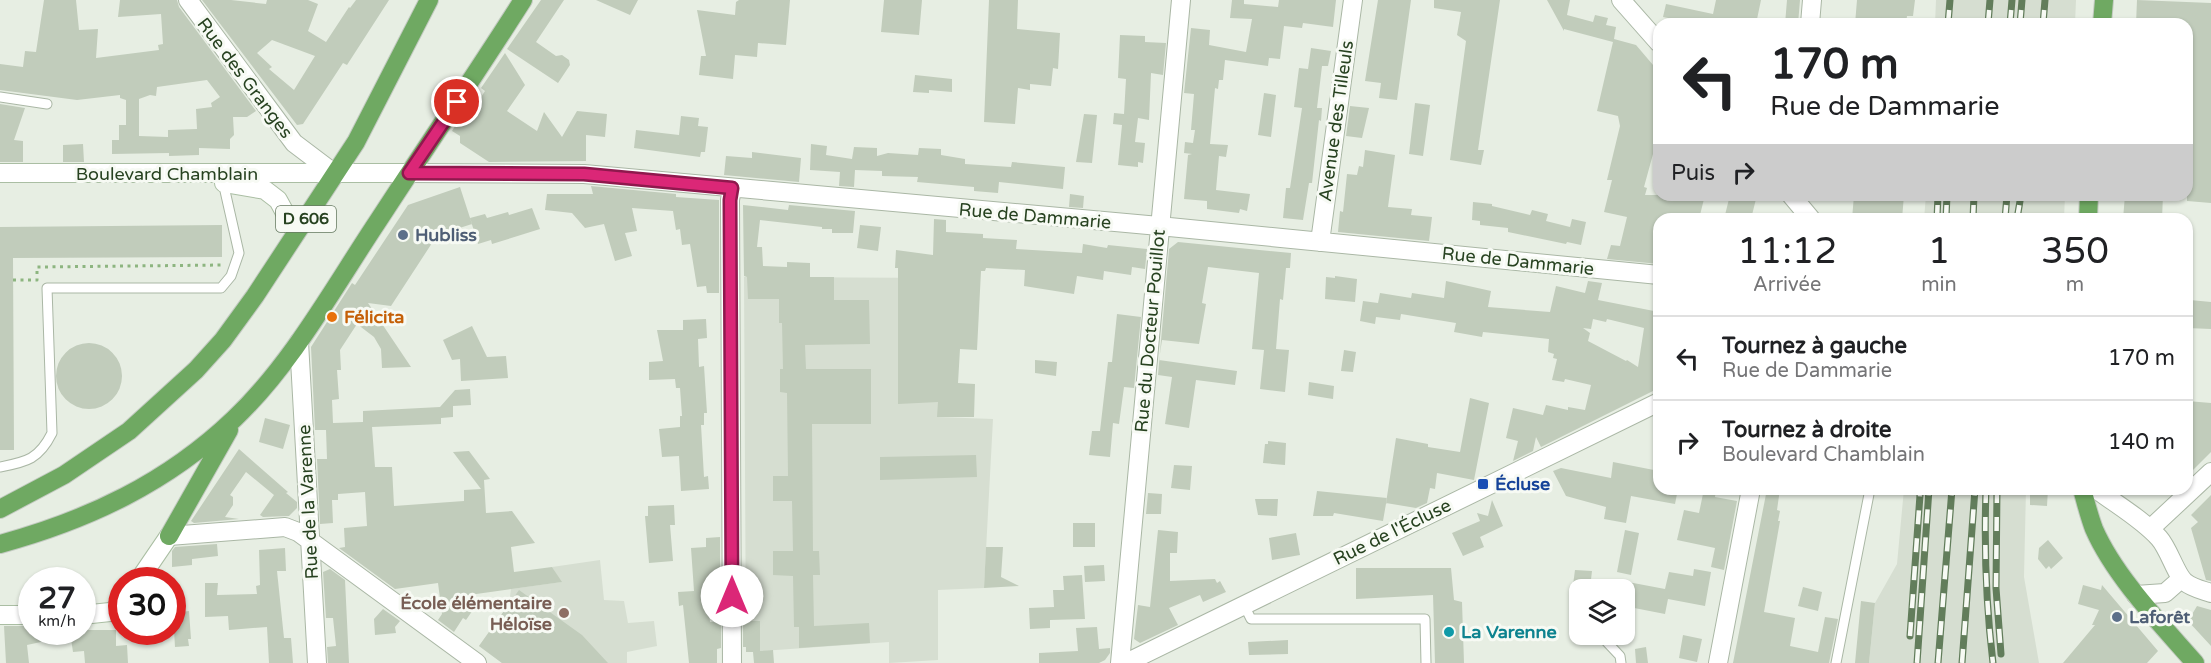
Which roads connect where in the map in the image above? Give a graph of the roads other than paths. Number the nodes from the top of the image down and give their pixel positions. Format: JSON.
{"nodes":[{"id":1,"x":188,"y":0,"type":"edge"},
{"id":2,"x":429,"y":0,"type":"edge"},
{"id":3,"x":523,"y":0,"type":"edge"},
{"id":4,"x":1181,"y":0,"type":"edge"},
{"id":5,"x":1353,"y":0,"type":"edge"},
{"id":6,"x":1621,"y":0,"type":"edge"},
{"id":7,"x":1812,"y":0,"type":"edge"},
{"id":8,"x":2104,"y":0,"type":"edge"},
{"id":9,"x":1810,"y":18,"type":"edge"},
{"id":10,"x":2103,"y":18,"type":"edge"},
{"id":11,"x":1653,"y":36,"type":"edge"},
{"id":12,"x":0,"y":97,"type":"edge"},
{"id":13,"x":47,"y":104,"type":"dead end"},
{"id":14,"x":0,"y":173,"type":"edge"},
{"id":15,"x":409,"y":173,"type":"junction"},
{"id":16,"x":335,"y":174,"type":"junction"},
{"id":17,"x":223,"y":178,"type":"junction"},
{"id":18,"x":0,"y":184,"type":"edge"},
{"id":19,"x":732,"y":188,"type":"junction"},
{"id":20,"x":1796,"y":201,"type":"edge"},
{"id":21,"x":1806,"y":213,"type":"edge"},
{"id":22,"x":1160,"y":226,"type":"junction"},
{"id":23,"x":296,"y":233,"type":"junction"},
{"id":24,"x":1320,"y":242,"type":"junction"},
{"id":25,"x":1653,"y":274,"type":"edge"},
{"id":26,"x":299,"y":342,"type":"junction"},
{"id":27,"x":1653,"y":405,"type":"edge"},
{"id":28,"x":236,"y":418,"type":"junction"},
{"id":29,"x":0,"y":467,"type":"edge"},
{"id":30,"x":2211,"y":472,"type":"edge"},
{"id":31,"x":2193,"y":489,"type":"edge"},
{"id":32,"x":1750,"y":495,"type":"edge"},
{"id":33,"x":1869,"y":495,"type":"edge"},
{"id":34,"x":2084,"y":495,"type":"edge"},
{"id":35,"x":2104,"y":495,"type":"edge"},
{"id":36,"x":2186,"y":495,"type":"edge"},
{"id":37,"x":2112,"y":501,"type":"junction"},
{"id":38,"x":0,"y":509,"type":"edge"},
{"id":39,"x":2091,"y":520,"type":"junction"},
{"id":40,"x":2150,"y":529,"type":"junction"},
{"id":41,"x":169,"y":536,"type":"junction"},
{"id":42,"x":310,"y":543,"type":"junction"},
{"id":43,"x":0,"y":544,"type":"edge"},
{"id":44,"x":148,"y":567,"type":"edge"},
{"id":45,"x":2181,"y":579,"type":"junction"},
{"id":46,"x":2211,"y":593,"type":"edge"},
{"id":47,"x":2136,"y":595,"type":"junction"},
{"id":48,"x":1244,"y":605,"type":"junction"},
{"id":49,"x":0,"y":615,"type":"edge"},
{"id":50,"x":18,"y":615,"type":"edge"},
{"id":51,"x":1610,"y":645,"type":"edge"},
{"id":52,"x":317,"y":663,"type":"edge"},
{"id":53,"x":477,"y":663,"type":"edge"},
{"id":54,"x":732,"y":663,"type":"edge"},
{"id":55,"x":1120,"y":663,"type":"edge"},
{"id":56,"x":1126,"y":663,"type":"edge"},
{"id":57,"x":1426,"y":663,"type":"edge"},
{"id":58,"x":1621,"y":663,"type":"edge"},
{"id":59,"x":1718,"y":663,"type":"edge"},
{"id":60,"x":1836,"y":663,"type":"edge"},
{"id":61,"x":2195,"y":663,"type":"edge"}],
"edges":[{"from":1,"to":16,"type":"street","name":"Rue des Granges"},
{"from":2,"to":16,"type":"main road","number":"D 606"},
{"from":3,"to":15,"type":"main road"},
{"from":4,"to":22,"type":"street","name":"Rue du Docteur Pouillot"},
{"from":5,"to":24,"type":"street","name":"Avenue des Tilleuls"},
{"from":6,"to":11,"type":"street"},
{"from":7,"to":9,"type":"street"},
{"from":8,"to":10,"type":"main road"},
{"from":12,"to":13,"type":"lane"},
{"from":14,"to":17,"type":"street","name":"Boulevard Chamblain"},
{"from":15,"to":16,"type":"street","name":"Boulevard Chamblain"},
{"from":15,"to":19,"type":"street","name":"Rue de Dammarie"},
{"from":15,"to":26,"type":"main road"},
{"from":16,"to":17,"type":"street","name":"Boulevard Chamblain"},
{"from":16,"to":23,"type":"main road","number":"D 606"},
{"from":17,"to":18,"type":"street","name":"Boulevard Chamblain"},
{"from":17,"to":23,"type":"street","name":"Boulevard Chamblain"},
{"from":17,"to":29,"type":"lane"},
{"from":19,"to":22,"type":"street","name":"Rue de Dammarie"},
{"from":19,"to":54,"type":"street"},
{"from":20,"to":21,"type":"street"},
{"from":22,"to":24,"type":"street","name":"Rue de Dammarie"},
{"from":22,"to":55,"type":"street","name":"Rue du Docteur Pouillot"},
{"from":23,"to":38,"type":"main road","number":"D 606"},
{"from":24,"to":25,"type":"street","name":"Rue de Dammarie"},
{"from":26,"to":28,"type":"main road"},
{"from":26,"to":42,"type":"street","name":"Rue de la Varenne"},
{"from":27,"to":48,"type":"street","name":"Rue de l'Écluse"},
{"from":28,"to":41,"type":"main road"},
{"from":28,"to":43,"type":"main road"},
{"from":30,"to":31,"type":"street"},
{"from":32,"to":59,"type":"street"},
{"from":33,"to":60,"type":"lane"},
{"from":34,"to":39,"type":"main road"},
{"from":35,"to":37,"type":"street"},
{"from":36,"to":40,"type":"street"},
{"from":37,"to":39,"type":"street"},
{"from":37,"to":40,"type":"street"},
{"from":39,"to":47,"type":"main road"},
{"from":40,"to":45,"type":"street"},
{"from":41,"to":42,"type":"street"},
{"from":41,"to":44,"type":"street"},
{"from":42,"to":52,"type":"street","name":"Rue de la Varenne"},
{"from":42,"to":53,"type":"street"},
{"from":45,"to":46,"type":"street"},
{"from":45,"to":47,"type":"street"},
{"from":47,"to":61,"type":"main road"},
{"from":48,"to":56,"type":"street","name":"Rue de l'Écluse"},
{"from":48,"to":57,"type":"lane"},
{"from":49,"to":50,"type":"street"},
{"from":51,"to":58,"type":"lane"}]}
